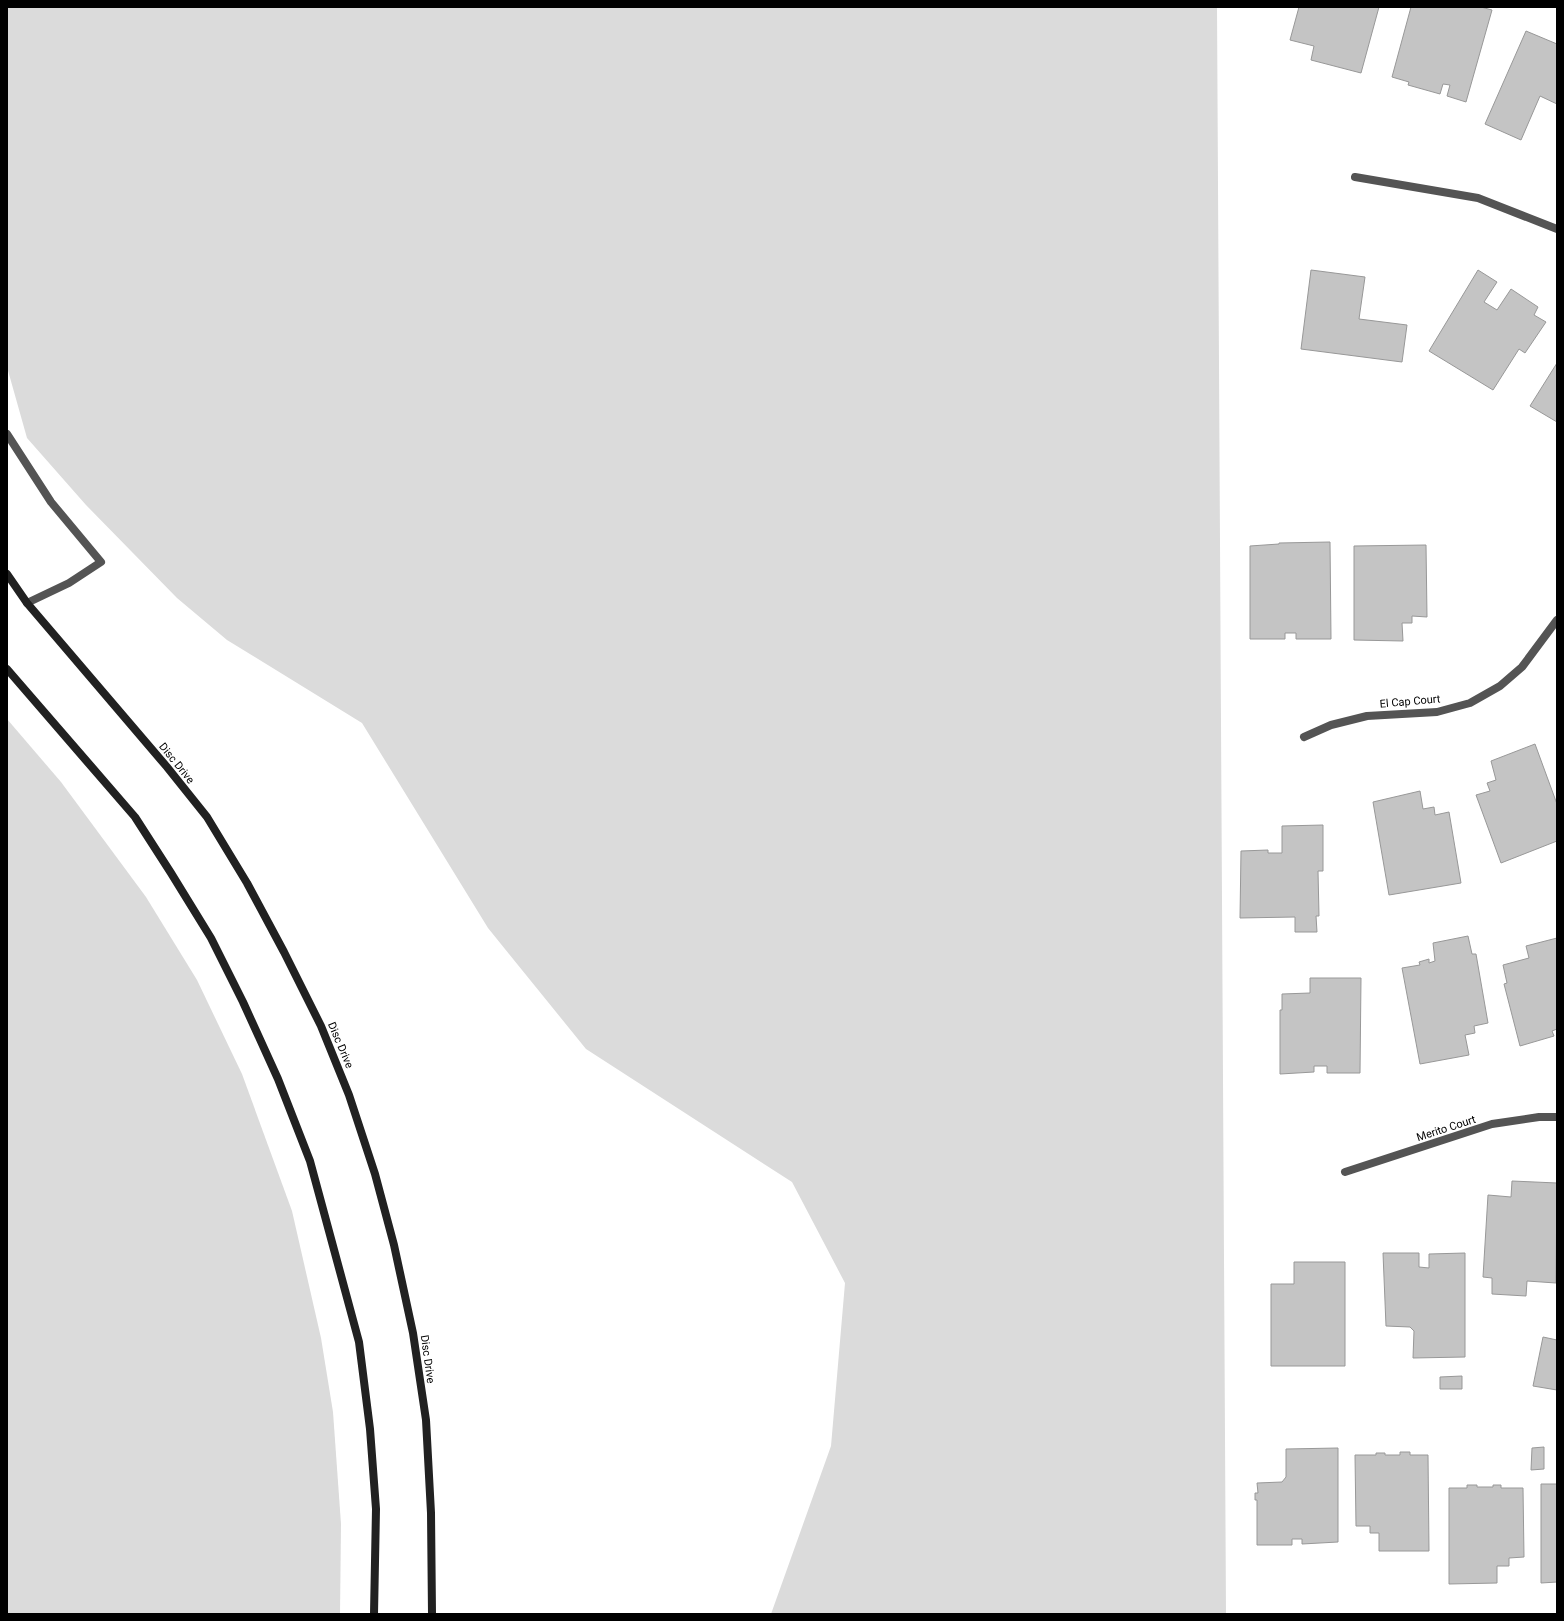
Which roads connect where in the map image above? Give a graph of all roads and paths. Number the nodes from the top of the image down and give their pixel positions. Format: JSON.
{"nodes":[{"id":1,"x":1355,"y":177,"type":"dead end"},
{"id":2,"x":1557,"y":229,"type":"edge"},
{"id":3,"x":7,"y":434,"type":"edge"},
{"id":4,"x":7,"y":574,"type":"edge"},
{"id":5,"x":27,"y":603,"type":"junction"},
{"id":6,"x":1557,"y":620,"type":"edge"},
{"id":7,"x":7,"y":669,"type":"edge"},
{"id":8,"x":1304,"y":738,"type":"dead end"},
{"id":9,"x":1557,"y":1117,"type":"edge"},
{"id":10,"x":1345,"y":1172,"type":"dead end"},
{"id":11,"x":374,"y":1614,"type":"edge"},
{"id":12,"x":432,"y":1614,"type":"edge"}],
"edges":[{"from":1,"to":2,"type":"street"},
{"from":3,"to":5,"type":"street"},
{"from":4,"to":5,"type":"main road","name":"Disc Drive"},
{"from":5,"to":12,"type":"main road","name":"Disc Drive"},
{"from":6,"to":8,"type":"street","name":"El Cap Court"},
{"from":7,"to":11,"type":"main road"},
{"from":9,"to":10,"type":"street","name":"Merito Court"}]}
